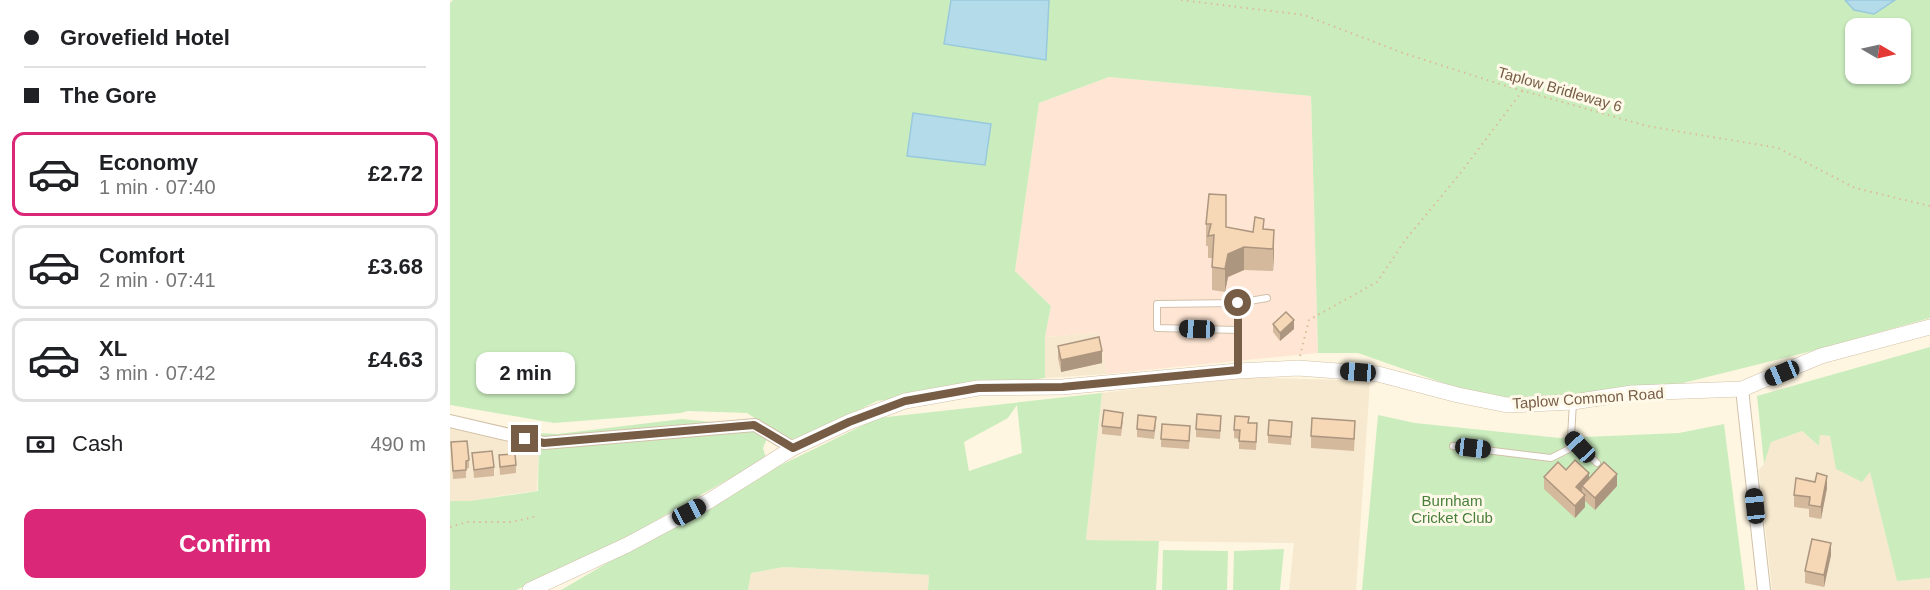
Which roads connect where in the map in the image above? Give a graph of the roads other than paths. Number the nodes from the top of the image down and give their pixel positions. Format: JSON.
{"nodes":[{"id":1,"x":1267,"y":298,"type":"dead end"},
{"id":2,"x":1238,"y":303,"type":"junction"},
{"id":3,"x":1930,"y":327,"type":"edge"},
{"id":4,"x":1238,"y":330,"type":"junction"},
{"id":5,"x":1238,"y":370,"type":"junction"},
{"id":6,"x":1742,"y":389,"type":"junction"},
{"id":7,"x":1572,"y":402,"type":"junction"},
{"id":8,"x":450,"y":421,"type":"edge"},
{"id":9,"x":1571,"y":437,"type":"junction"},
{"id":10,"x":1453,"y":446,"type":"dead end"},
{"id":11,"x":793,"y":448,"type":"junction"},
{"id":12,"x":1597,"y":463,"type":"dead end"},
{"id":13,"x":530,"y":590,"type":"edge"},
{"id":14,"x":1764,"y":590,"type":"edge"}],
"edges":[{"from":1,"to":2,"type":"lane"},
{"from":2,"to":4,"type":"lane"},
{"from":2,"to":4,"type":"lane"},
{"from":3,"to":6,"type":"street","name":"Taplow Common Road"},
{"from":4,"to":5,"type":"lane"},
{"from":5,"to":7,"type":"street","name":"Taplow Common Road"},
{"from":5,"to":11,"type":"street","name":"Taplow Common Road"},
{"from":6,"to":7,"type":"street","name":"Taplow Common Road"},
{"from":6,"to":14,"type":"street"},
{"from":7,"to":9,"type":"lane"},
{"from":8,"to":11,"type":"street"},
{"from":9,"to":10,"type":"lane"},
{"from":9,"to":12,"type":"lane"},
{"from":11,"to":13,"type":"street","name":"Taplow Common Road"}]}
